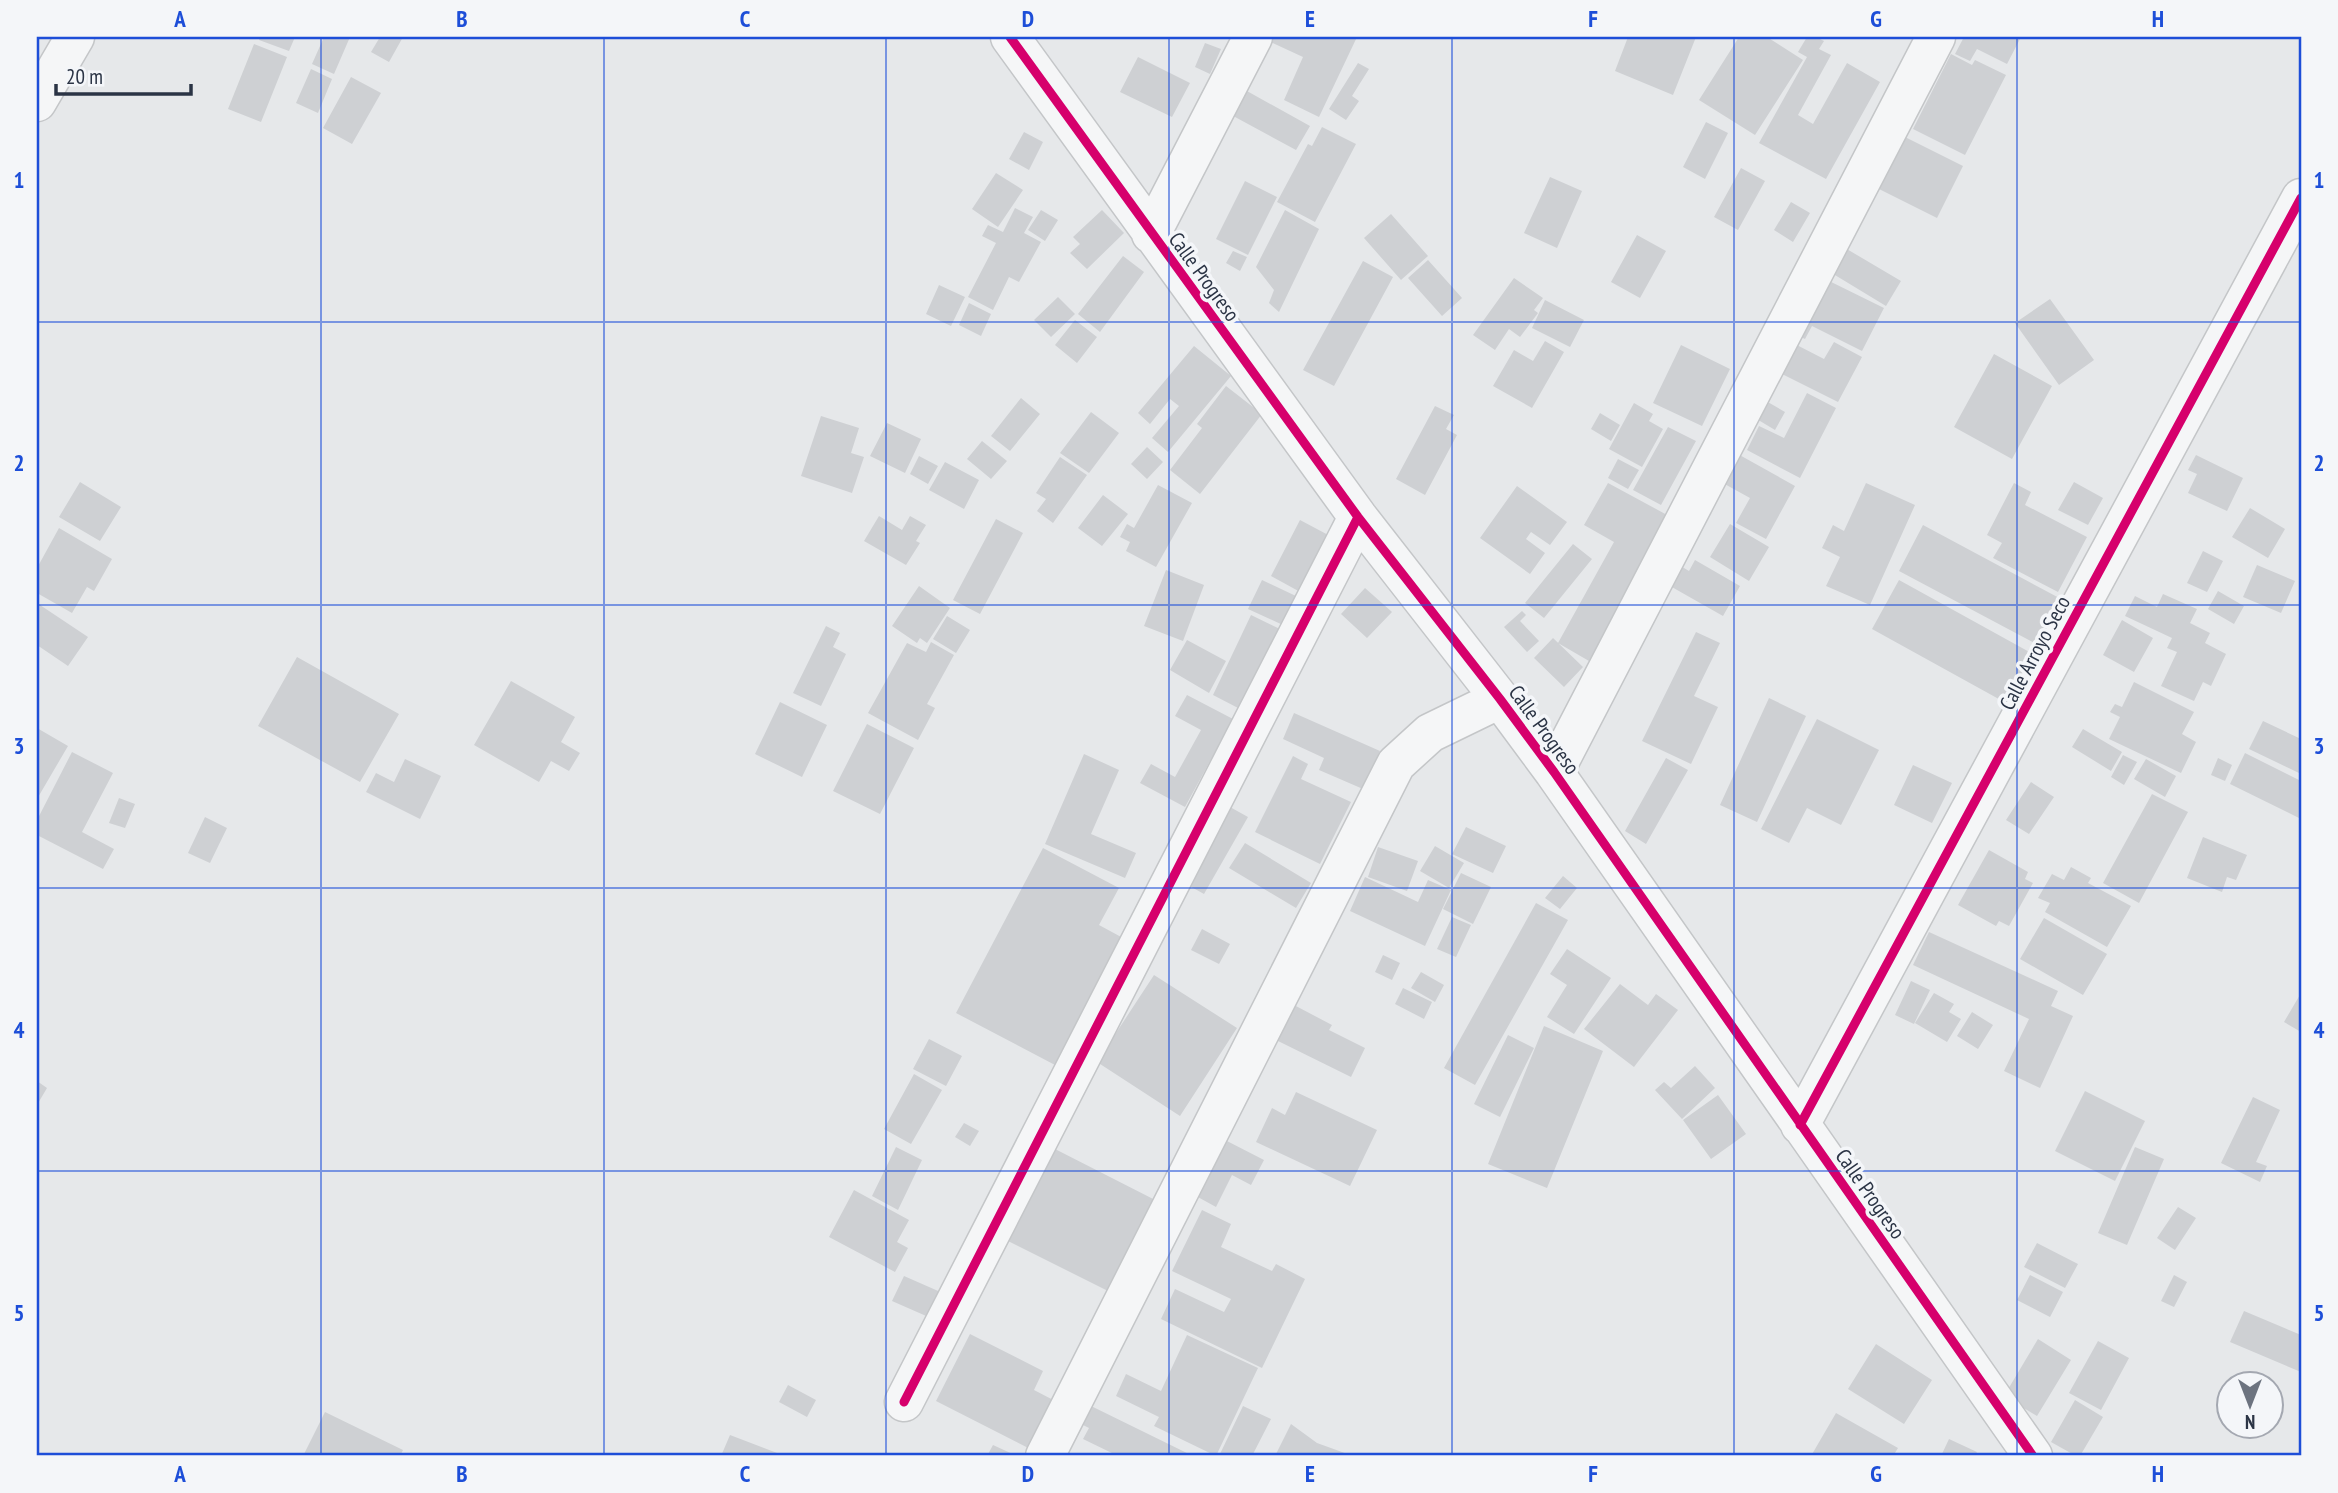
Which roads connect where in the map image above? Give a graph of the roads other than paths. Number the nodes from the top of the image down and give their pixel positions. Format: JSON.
{"nodes":[{"id":1,"x":75,"y":37,"type":"edge"},
{"id":2,"x":1010,"y":37,"type":"edge"},
{"id":3,"x":1253,"y":37,"type":"edge"},
{"id":4,"x":1936,"y":37,"type":"edge"},
{"id":5,"x":37,"y":103,"type":"edge"},
{"id":6,"x":2301,"y":198,"type":"edge"},
{"id":7,"x":1152,"y":234,"type":"junction"},
{"id":8,"x":1358,"y":517,"type":"junction"},
{"id":9,"x":1500,"y":699,"type":"junction"},
{"id":10,"x":1554,"y":772,"type":"junction"},
{"id":11,"x":1800,"y":1125,"type":"junction"},
{"id":12,"x":904,"y":1402,"type":"dead end"},
{"id":13,"x":1045,"y":1456,"type":"edge"},
{"id":14,"x":2033,"y":1456,"type":"edge"}],
"edges":[{"from":1,"to":5,"type":"street"},
{"from":2,"to":7,"type":"street","name":"Calle Progreso"},
{"from":3,"to":7,"type":"street"},
{"from":4,"to":10,"type":"street"},
{"from":6,"to":11,"type":"street","name":"Calle Arroyo Seco"},
{"from":7,"to":8,"type":"street","name":"Calle Progreso"},
{"from":8,"to":9,"type":"street","name":"Calle Progreso"},
{"from":8,"to":12,"type":"street"},
{"from":9,"to":10,"type":"street","name":"Calle Progreso"},
{"from":9,"to":13,"type":"street"},
{"from":10,"to":11,"type":"street","name":"Calle Progreso"},
{"from":11,"to":14,"type":"street","name":"Calle Progreso"}]}
